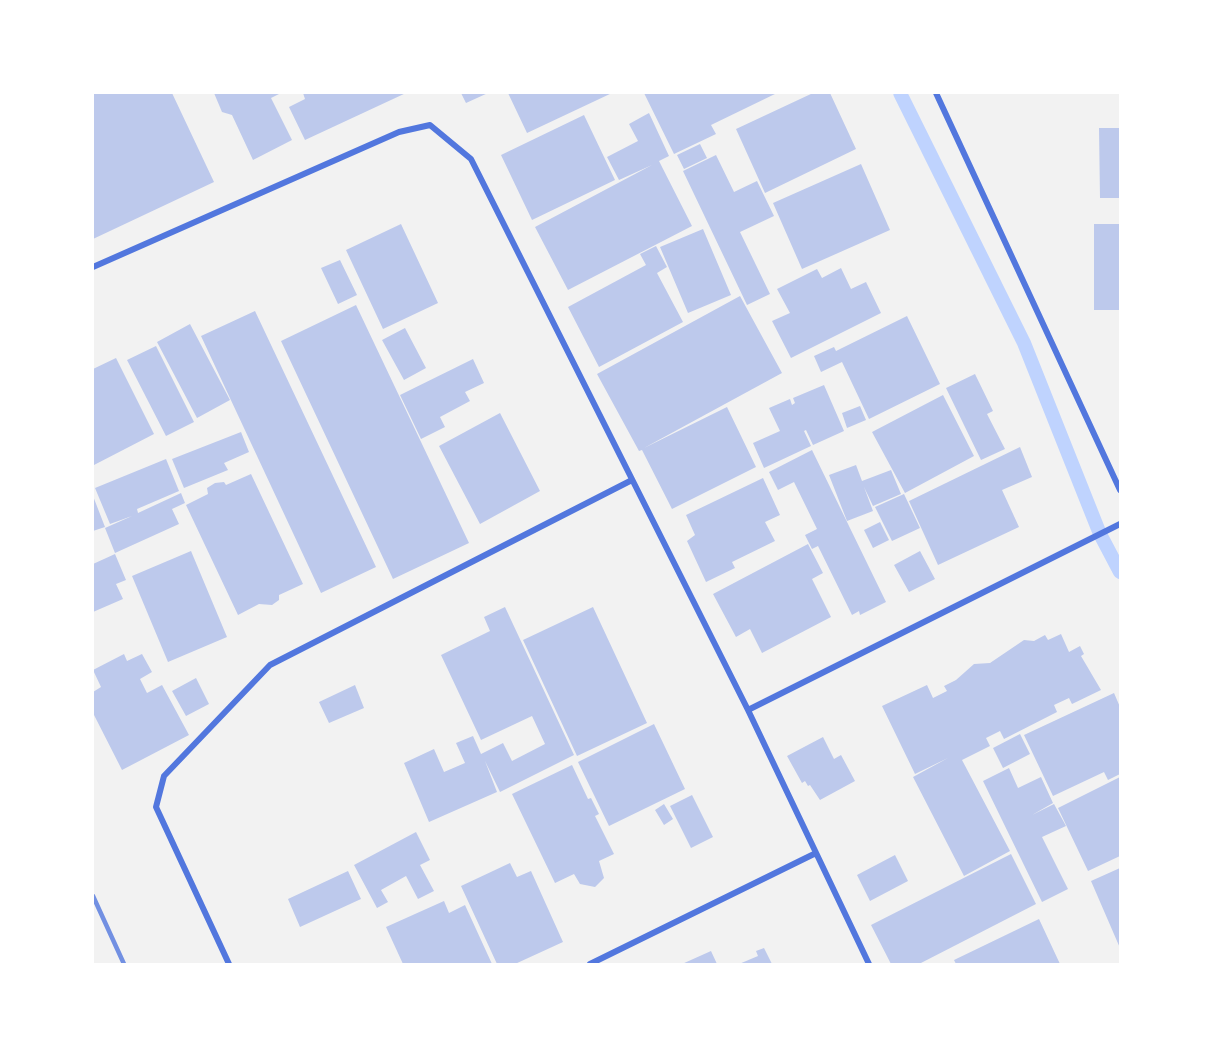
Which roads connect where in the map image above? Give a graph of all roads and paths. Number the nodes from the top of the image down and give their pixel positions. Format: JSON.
{"nodes":[{"id":1,"x":936,"y":93,"type":"edge"},
{"id":2,"x":93,"y":267,"type":"edge"},
{"id":3,"x":632,"y":480,"type":"junction"},
{"id":4,"x":1120,"y":490,"type":"edge"},
{"id":5,"x":1120,"y":524,"type":"edge"},
{"id":6,"x":748,"y":710,"type":"junction"},
{"id":7,"x":816,"y":854,"type":"junction"},
{"id":8,"x":229,"y":964,"type":"edge"},
{"id":9,"x":590,"y":964,"type":"edge"},
{"id":10,"x":869,"y":964,"type":"edge"}],
"edges":[{"from":1,"to":4,"type":"street"},
{"from":2,"to":3,"type":"street"},
{"from":3,"to":6,"type":"street"},
{"from":3,"to":8,"type":"street"},
{"from":5,"to":6,"type":"street"},
{"from":6,"to":7,"type":"street"},
{"from":7,"to":9,"type":"street"},
{"from":7,"to":10,"type":"street"}]}
